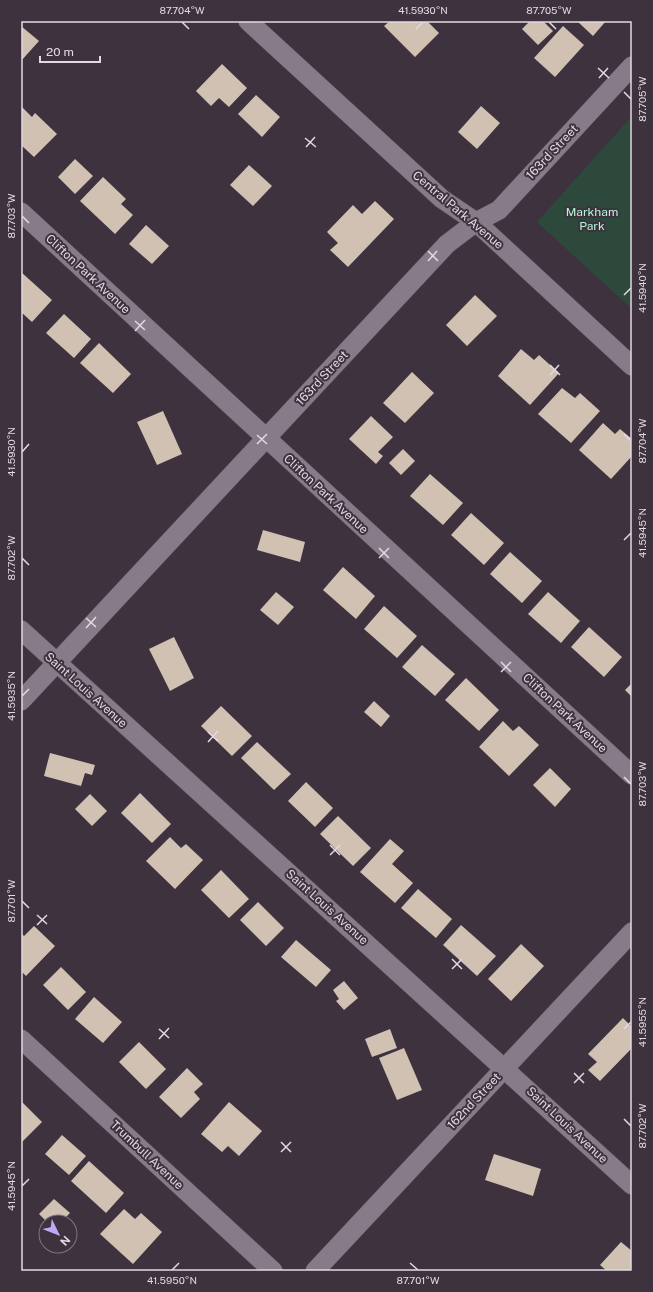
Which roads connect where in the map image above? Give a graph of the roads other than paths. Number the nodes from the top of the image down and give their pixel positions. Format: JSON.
{"nodes":[{"id":1,"x":248,"y":21,"type":"edge"},
{"id":2,"x":632,"y":66,"type":"edge"},
{"id":3,"x":21,"y":212,"type":"edge"},
{"id":4,"x":476,"y":222,"type":"junction"},
{"id":5,"x":632,"y":366,"type":"edge"},
{"id":6,"x":266,"y":439,"type":"junction"},
{"id":7,"x":21,"y":630,"type":"edge"},
{"id":8,"x":56,"y":663,"type":"junction"},
{"id":9,"x":21,"y":700,"type":"edge"},
{"id":10,"x":632,"y":775,"type":"edge"},
{"id":11,"x":632,"y":932,"type":"edge"},
{"id":12,"x":21,"y":1039,"type":"edge"},
{"id":13,"x":505,"y":1068,"type":"junction"},
{"id":14,"x":632,"y":1185,"type":"edge"},
{"id":15,"x":273,"y":1271,"type":"edge"},
{"id":16,"x":315,"y":1271,"type":"edge"}],
"edges":[{"from":1,"to":4,"type":"street","name":"Central Park Avenue"},
{"from":2,"to":4,"type":"street","name":"163rd Street"},
{"from":3,"to":6,"type":"street","name":"Clifton Park Avenue"},
{"from":4,"to":5,"type":"street","name":"Central Park Avenue"},
{"from":4,"to":6,"type":"street","name":"163rd Street"},
{"from":6,"to":8,"type":"street","name":"163rd Street"},
{"from":6,"to":10,"type":"street","name":"Clifton Park Avenue"},
{"from":7,"to":8,"type":"street","name":"Saint Louis Avenue"},
{"from":8,"to":9,"type":"street","name":"163rd Street"},
{"from":8,"to":13,"type":"street","name":"Saint Louis Avenue"},
{"from":11,"to":13,"type":"street","name":"162nd Street"},
{"from":12,"to":15,"type":"street","name":"Trumbull Avenue"},
{"from":13,"to":14,"type":"street","name":"Saint Louis Avenue"},
{"from":13,"to":16,"type":"street","name":"162nd Street"}]}
